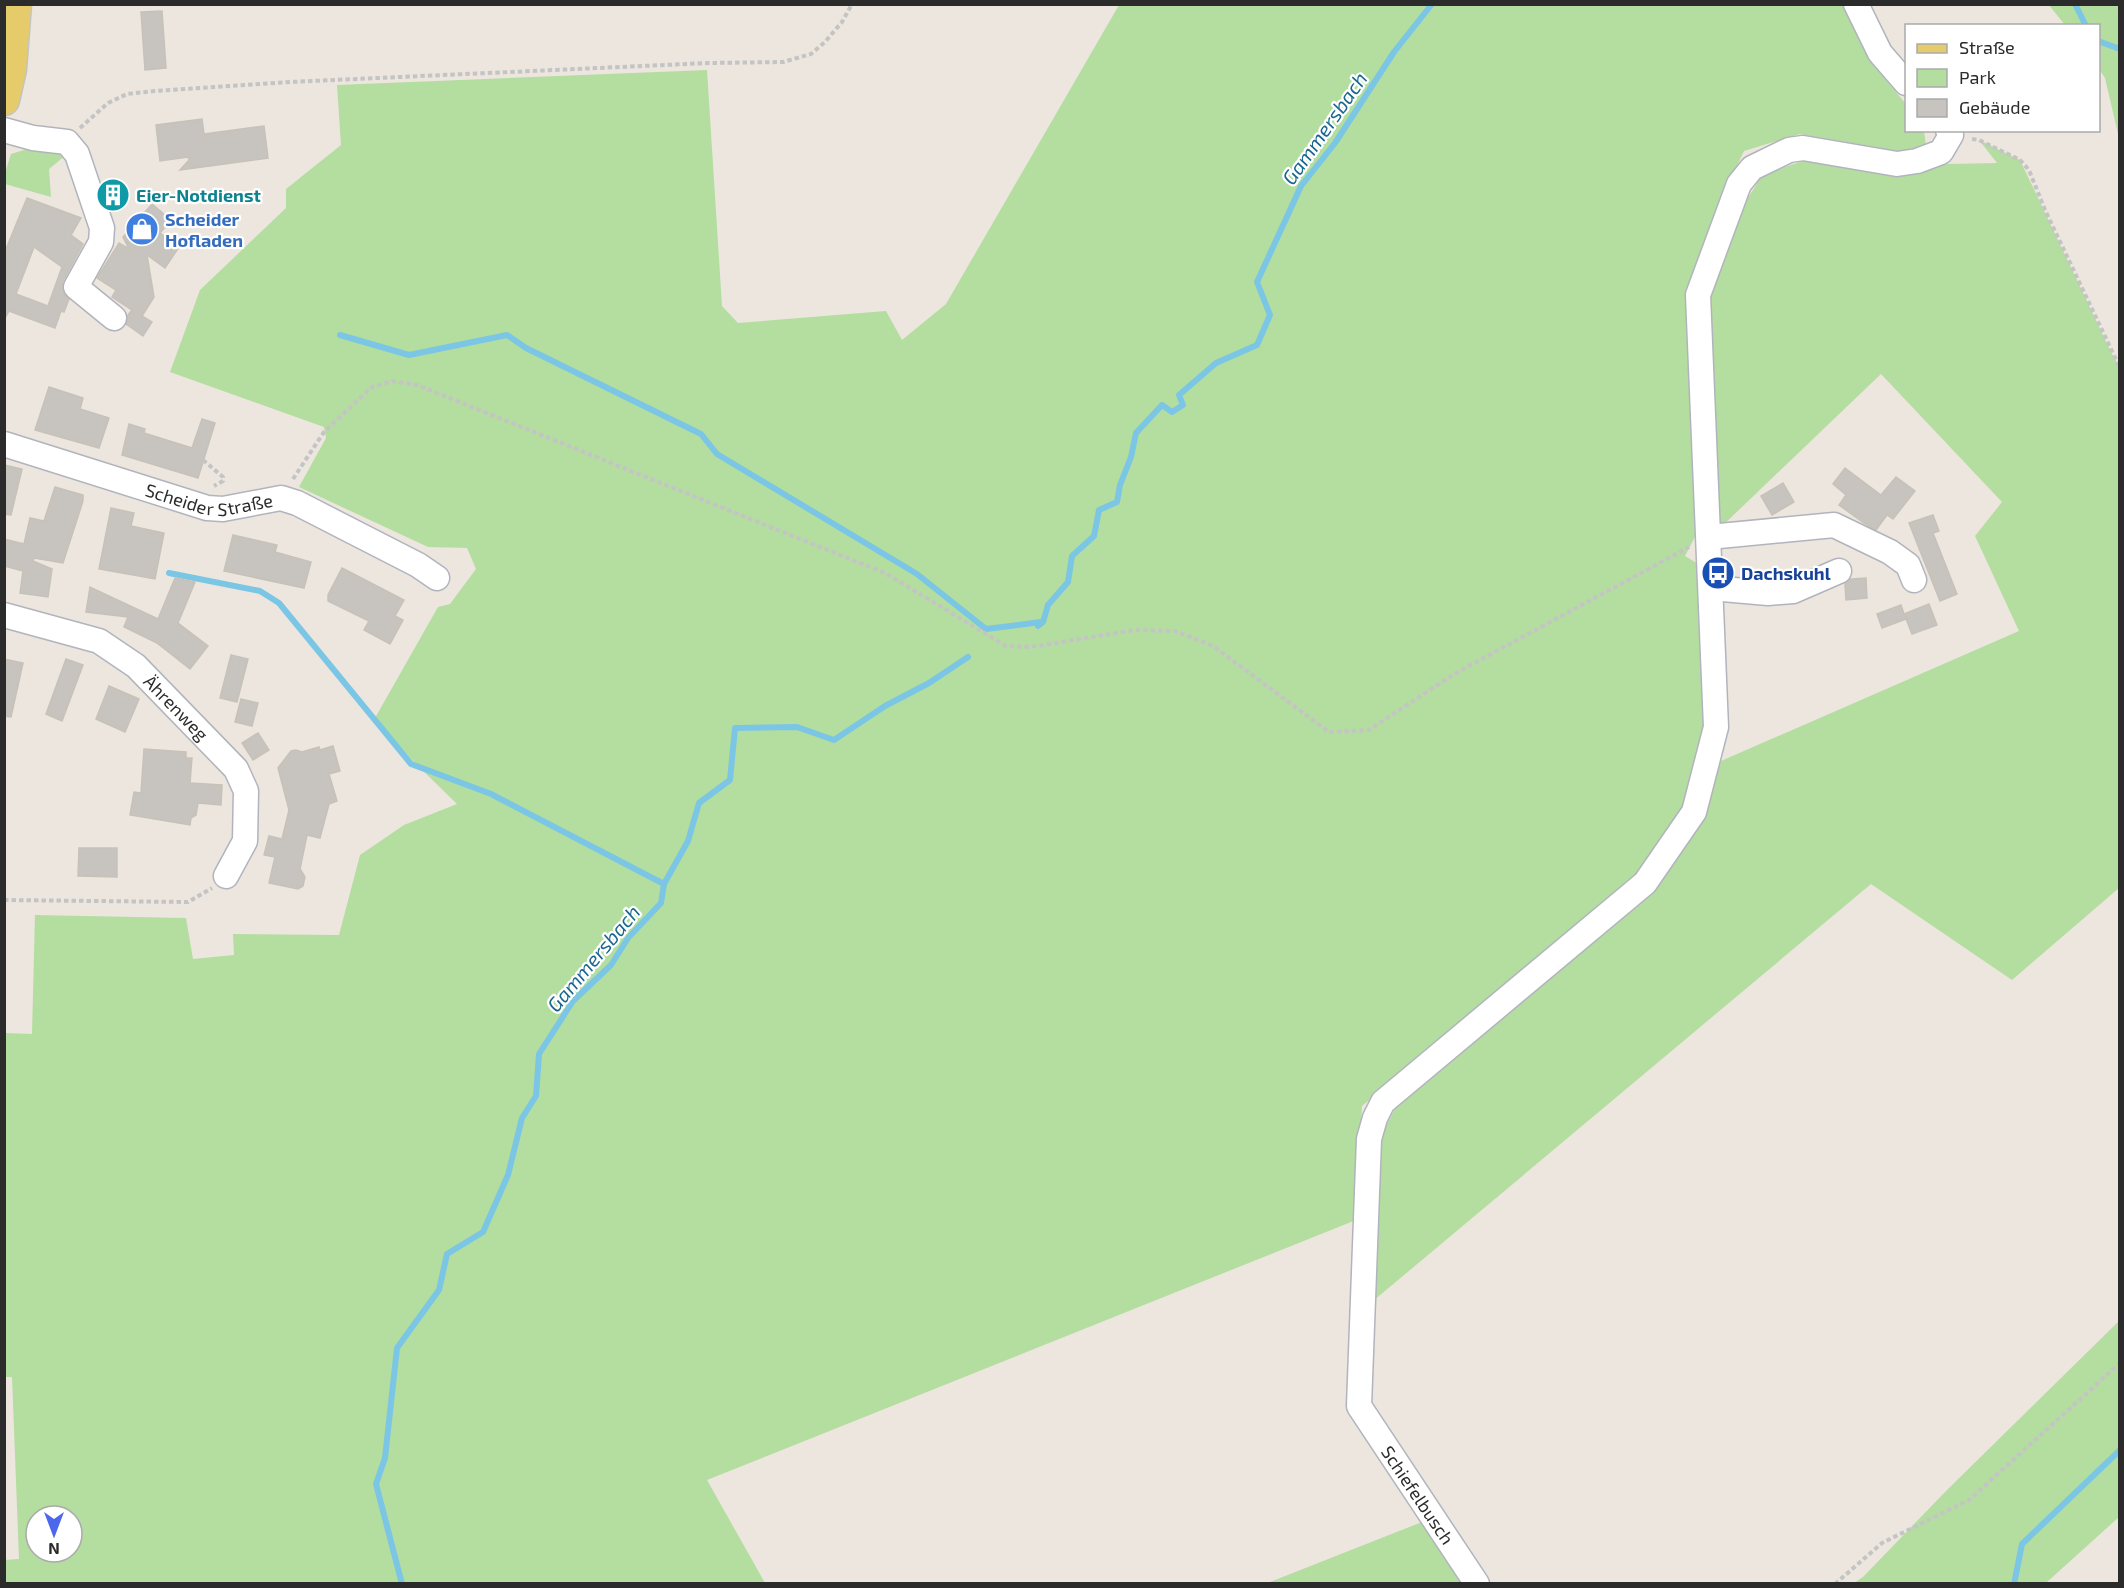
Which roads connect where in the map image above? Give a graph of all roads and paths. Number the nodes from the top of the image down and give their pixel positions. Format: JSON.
{"nodes":[{"id":1,"x":16,"y":4,"type":"edge"},
{"id":2,"x":852,"y":4,"type":"edge"},
{"id":3,"x":1856,"y":4,"type":"edge"},
{"id":4,"x":1905,"y":81,"type":"edge"},
{"id":5,"x":4,"y":100,"type":"edge"},
{"id":6,"x":4,"y":130,"type":"edge"},
{"id":7,"x":1949,"y":133,"type":"edge"},
{"id":8,"x":68,"y":142,"type":"junction"},
{"id":9,"x":114,"y":318,"type":"dead end"},
{"id":10,"x":2120,"y":368,"type":"edge"},
{"id":11,"x":4,"y":444,"type":"edge"},
{"id":12,"x":280,"y":498,"type":"junction"},
{"id":13,"x":1709,"y":537,"type":"junction"},
{"id":14,"x":1839,"y":571,"type":"dead end"},
{"id":15,"x":437,"y":578,"type":"dead end"},
{"id":16,"x":1914,"y":580,"type":"dead end"},
{"id":17,"x":1711,"y":588,"type":"junction"},
{"id":18,"x":4,"y":615,"type":"edge"},
{"id":19,"x":226,"y":876,"type":"joint"},
{"id":20,"x":4,"y":900,"type":"edge"},
{"id":21,"x":2120,"y":1363,"type":"edge"},
{"id":22,"x":1477,"y":1584,"type":"edge"},
{"id":23,"x":1835,"y":1584,"type":"edge"}],
"edges":[{"from":1,"to":5,"type":"main road"},
{"from":2,"to":8,"type":"path"},
{"from":3,"to":4,"type":"street"},
{"from":6,"to":8,"type":"street"},
{"from":7,"to":10,"type":"path"},
{"from":7,"to":13,"type":"street"},
{"from":8,"to":9,"type":"street"},
{"from":11,"to":12,"type":"street","name":"Scheider Straße"},
{"from":12,"to":13,"type":"path"},
{"from":12,"to":15,"type":"street","name":"Scheider Straße"},
{"from":13,"to":16,"type":"street"},
{"from":13,"to":17,"type":"street"},
{"from":14,"to":17,"type":"street"},
{"from":17,"to":22,"type":"street","name":"Schiefelbusch"},
{"from":18,"to":19,"type":"street","name":"Ährenweg"},
{"from":19,"to":20,"type":"path"},
{"from":21,"to":23,"type":"path"}]}
